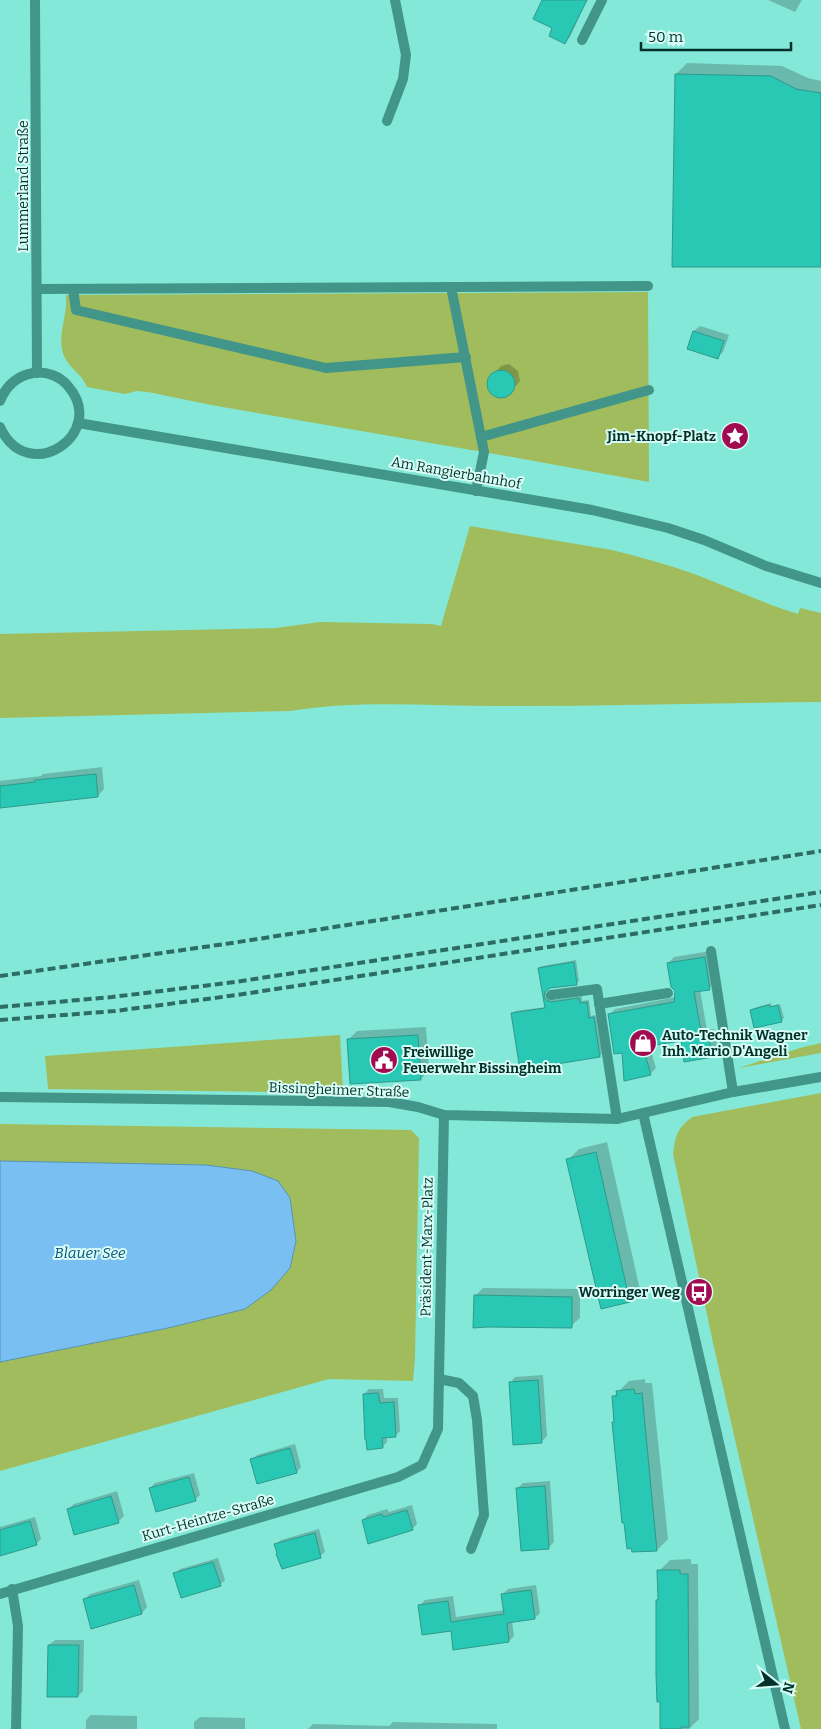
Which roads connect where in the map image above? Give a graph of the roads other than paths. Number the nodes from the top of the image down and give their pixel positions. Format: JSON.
{"nodes":[{"id":1,"x":36,"y":0,"type":"edge"},
{"id":2,"x":395,"y":0,"type":"edge"},
{"id":3,"x":602,"y":0,"type":"edge"},
{"id":4,"x":582,"y":40,"type":"dead end"},
{"id":5,"x":387,"y":121,"type":"dead end"},
{"id":6,"x":451,"y":286,"type":"dead end"},
{"id":7,"x":648,"y":286,"type":"dead end"},
{"id":8,"x":37,"y":289,"type":"junction"},
{"id":9,"x":73,"y":289,"type":"junction"},
{"id":10,"x":466,"y":357,"type":"junction"},
{"id":11,"x":37,"y":373,"type":"junction"},
{"id":12,"x":649,"y":390,"type":"dead end"},
{"id":13,"x":0,"y":401,"type":"edge"},
{"id":14,"x":78,"y":423,"type":"junction"},
{"id":15,"x":0,"y":427,"type":"edge"},
{"id":16,"x":481,"y":437,"type":"junction"},
{"id":17,"x":476,"y":491,"type":"junction"},
{"id":18,"x":821,"y":583,"type":"edge"},
{"id":19,"x":711,"y":951,"type":"dead end"},
{"id":20,"x":668,"y":993,"type":"dead end"},
{"id":21,"x":552,"y":995,"type":"dead end"},
{"id":22,"x":599,"y":1004,"type":"junction"},
{"id":23,"x":821,"y":1077,"type":"edge"},
{"id":24,"x":733,"y":1092,"type":"junction"},
{"id":25,"x":0,"y":1097,"type":"edge"},
{"id":26,"x":643,"y":1113,"type":"junction"},
{"id":27,"x":444,"y":1115,"type":"junction"},
{"id":28,"x":617,"y":1119,"type":"junction"},
{"id":29,"x":439,"y":1379,"type":"junction"},
{"id":30,"x":422,"y":1465,"type":"joint"},
{"id":31,"x":471,"y":1549,"type":"dead end"},
{"id":32,"x":12,"y":1589,"type":"junction"},
{"id":33,"x":0,"y":1594,"type":"edge"},
{"id":34,"x":16,"y":1729,"type":"edge"},
{"id":35,"x":785,"y":1729,"type":"edge"}],
"edges":[{"from":1,"to":8,"type":"street","name":"Lummerland Straße"},
{"from":2,"to":5,"type":"street"},
{"from":3,"to":4,"type":"street"},
{"from":6,"to":10,"type":"street"},
{"from":7,"to":9,"type":"street"},
{"from":8,"to":9,"type":"street"},
{"from":8,"to":11,"type":"street","name":"Lummerland Straße"},
{"from":9,"to":10,"type":"street"},
{"from":10,"to":16,"type":"street"},
{"from":11,"to":13,"type":"street"},
{"from":11,"to":14,"type":"street"},
{"from":12,"to":16,"type":"street"},
{"from":14,"to":15,"type":"street"},
{"from":14,"to":17,"type":"street","name":"Am Rangierbahnhof"},
{"from":16,"to":17,"type":"street"},
{"from":17,"to":18,"type":"street","name":"Am Rangierbahnhof"},
{"from":19,"to":24,"type":"street"},
{"from":20,"to":22,"type":"street"},
{"from":21,"to":22,"type":"street"},
{"from":22,"to":28,"type":"street"},
{"from":23,"to":24,"type":"street","name":"Bissingheimer Straße"},
{"from":24,"to":26,"type":"street","name":"Bissingheimer Straße"},
{"from":25,"to":27,"type":"street","name":"Bissingheimer Straße"},
{"from":26,"to":28,"type":"street","name":"Bissingheimer Straße"},
{"from":26,"to":35,"type":"street"},
{"from":27,"to":28,"type":"street","name":"Bissingheimer Straße"},
{"from":27,"to":29,"type":"street","name":"Präsident-Marx-Platz"},
{"from":29,"to":30,"type":"street","name":"Präsident-Marx-Platz"},
{"from":29,"to":31,"type":"street"},
{"from":30,"to":32,"type":"street","name":"Kurt-Heintze-Straße"},
{"from":32,"to":33,"type":"street","name":"Kurt-Heintze-Straße"},
{"from":32,"to":34,"type":"street"}]}
